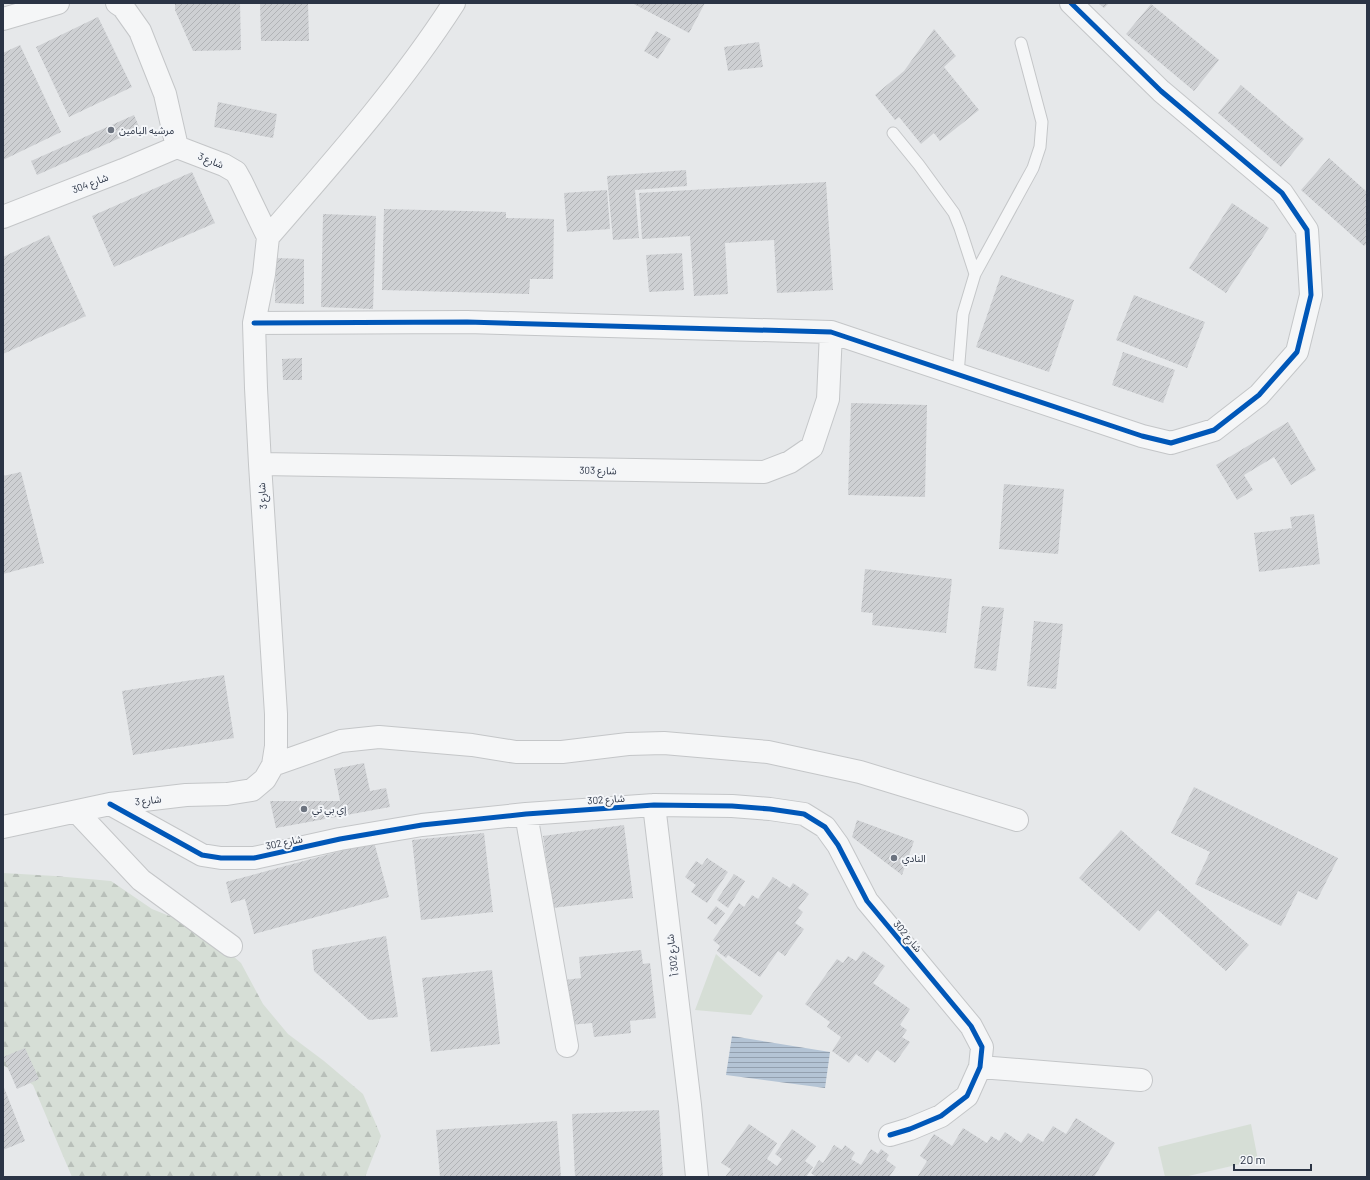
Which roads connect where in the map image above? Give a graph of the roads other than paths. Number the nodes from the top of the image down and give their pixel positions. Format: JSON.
{"nodes":[{"id":1,"x":58,"y":3,"type":"edge"},
{"id":2,"x":117,"y":3,"type":"edge"},
{"id":3,"x":454,"y":3,"type":"edge"},
{"id":4,"x":1071,"y":3,"type":"edge"},
{"id":5,"x":3,"y":19,"type":"edge"},
{"id":6,"x":1021,"y":43,"type":"dead end"},
{"id":7,"x":894,"y":134,"type":"dead end"},
{"id":8,"x":177,"y":147,"type":"junction"},
{"id":9,"x":3,"y":217,"type":"edge"},
{"id":10,"x":268,"y":237,"type":"junction"},
{"id":11,"x":975,"y":274,"type":"junction"},
{"id":12,"x":254,"y":324,"type":"junction"},
{"id":13,"x":831,"y":332,"type":"junction"},
{"id":14,"x":958,"y":374,"type":"junction"},
{"id":15,"x":260,"y":464,"type":"junction"},
{"id":16,"x":273,"y":765,"type":"junction"},
{"id":17,"x":110,"y":804,"type":"junction"},
{"id":18,"x":654,"y":805,"type":"junction"},
{"id":19,"x":77,"y":812,"type":"junction"},
{"id":20,"x":526,"y":814,"type":"junction"},
{"id":21,"x":1017,"y":820,"type":"dead end"},
{"id":22,"x":3,"y":827,"type":"edge"},
{"id":23,"x":231,"y":946,"type":"dead end"},
{"id":24,"x":566,"y":1046,"type":"dead end"},
{"id":25,"x":980,"y":1067,"type":"junction"},
{"id":26,"x":1141,"y":1080,"type":"dead end"},
{"id":27,"x":890,"y":1135,"type":"dead end"},
{"id":28,"x":697,"y":1177,"type":"edge"}],
"edges":[{"from":1,"to":5,"type":"street"},
{"from":2,"to":8,"type":"street"},
{"from":3,"to":10,"type":"street"},
{"from":4,"to":14,"type":"street"},
{"from":6,"to":11,"type":"lane"},
{"from":7,"to":11,"type":"lane"},
{"from":8,"to":9,"type":"street","name":"شارع 304"},
{"from":8,"to":10,"type":"street","name":"شارع 3"},
{"from":10,"to":12,"type":"street","name":"شارع 3"},
{"from":11,"to":14,"type":"lane"},
{"from":12,"to":13,"type":"street"},
{"from":12,"to":15,"type":"street","name":"شارع 3"},
{"from":13,"to":14,"type":"street"},
{"from":13,"to":15,"type":"street","name":"شارع 303"},
{"from":15,"to":16,"type":"street","name":"شارع 3"},
{"from":16,"to":17,"type":"street","name":"شارع 3"},
{"from":16,"to":21,"type":"street"},
{"from":17,"to":19,"type":"street","name":"شارع 3"},
{"from":17,"to":20,"type":"street","name":"شارع 302"},
{"from":18,"to":20,"type":"street","name":"شارع 302"},
{"from":18,"to":25,"type":"street","name":"شارع 302"},
{"from":18,"to":28,"type":"street","name":"شارع 302 أ"},
{"from":19,"to":22,"type":"street","name":"شارع 3"},
{"from":19,"to":23,"type":"street"},
{"from":20,"to":24,"type":"street"},
{"from":25,"to":26,"type":"street"},
{"from":25,"to":27,"type":"street","name":"شارع 302"}]}
